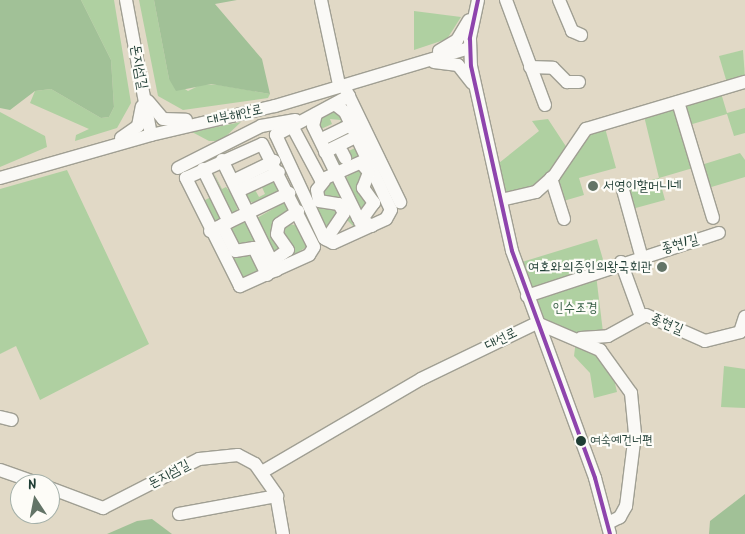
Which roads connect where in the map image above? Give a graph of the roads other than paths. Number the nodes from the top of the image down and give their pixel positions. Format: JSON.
{"nodes":[{"id":1,"x":126,"y":0,"type":"edge"},
{"id":2,"x":320,"y":0,"type":"edge"},
{"id":3,"x":505,"y":0,"type":"edge"},
{"id":4,"x":516,"y":0,"type":"edge"},
{"id":5,"x":559,"y":0,"type":"edge"},
{"id":6,"x":475,"y":4,"type":"edge"},
{"id":7,"x":582,"y":35,"type":"dead end"},
{"id":8,"x":469,"y":48,"type":"junction"},
{"id":9,"x":530,"y":67,"type":"junction"},
{"id":10,"x":390,"y":69,"type":"junction"},
{"id":11,"x":374,"y":74,"type":"junction"},
{"id":12,"x":579,"y":82,"type":"dead end"},
{"id":13,"x":745,"y":82,"type":"edge"},
{"id":14,"x":341,"y":84,"type":"junction"},
{"id":15,"x":475,"y":87,"type":"junction"},
{"id":16,"x":144,"y":93,"type":"junction"},
{"id":17,"x":349,"y":96,"type":"junction"},
{"id":18,"x":678,"y":102,"type":"junction"},
{"id":19,"x":545,"y":105,"type":"dead end"},
{"id":20,"x":336,"y":106,"type":"junction"},
{"id":21,"x":250,"y":113,"type":"junction"},
{"id":22,"x":310,"y":117,"type":"junction"},
{"id":23,"x":266,"y":125,"type":"junction"},
{"id":24,"x":292,"y":126,"type":"junction"},
{"id":25,"x":151,"y":135,"type":"junction"},
{"id":26,"x":338,"y":138,"type":"junction"},
{"id":27,"x":251,"y":139,"type":"junction"},
{"id":28,"x":277,"y":141,"type":"junction"},
{"id":29,"x":99,"y":149,"type":"junction"},
{"id":30,"x":222,"y":160,"type":"junction"},
{"id":31,"x":363,"y":162,"type":"junction"},
{"id":32,"x":277,"y":167,"type":"junction"},
{"id":33,"x":178,"y":168,"type":"dead end"},
{"id":34,"x":203,"y":169,"type":"junction"},
{"id":35,"x":337,"y":175,"type":"junction"},
{"id":36,"x":0,"y":178,"type":"edge"},
{"id":37,"x":552,"y":178,"type":"junction"},
{"id":38,"x":324,"y":181,"type":"junction"},
{"id":39,"x":235,"y":186,"type":"junction"},
{"id":40,"x":623,"y":190,"type":"dead end"},
{"id":41,"x":295,"y":192,"type":"junction"},
{"id":42,"x":501,"y":200,"type":"junction"},
{"id":43,"x":400,"y":202,"type":"dead end"},
{"id":44,"x":298,"y":211,"type":"junction"},
{"id":45,"x":248,"y":213,"type":"junction"},
{"id":46,"x":714,"y":218,"type":"dead end"},
{"id":47,"x":564,"y":219,"type":"dead end"},
{"id":48,"x":226,"y":224,"type":"junction"},
{"id":49,"x":366,"y":224,"type":"junction"},
{"id":50,"x":210,"y":231,"type":"junction"},
{"id":51,"x":718,"y":233,"type":"dead end"},
{"id":52,"x":326,"y":240,"type":"junction"},
{"id":53,"x":641,"y":255,"type":"junction"},
{"id":54,"x":621,"y":262,"type":"junction"},
{"id":55,"x":272,"y":269,"type":"junction"},
{"id":56,"x":527,"y":296,"type":"junction"},
{"id":57,"x":641,"y":317,"type":"junction"},
{"id":58,"x":745,"y":317,"type":"edge"},
{"id":59,"x":537,"y":322,"type":"junction"},
{"id":60,"x":582,"y":338,"type":"junction"},
{"id":61,"x":262,"y":472,"type":"junction"},
{"id":62,"x":60,"y":492,"type":"edge"},
{"id":63,"x":277,"y":496,"type":"junction"},
{"id":64,"x":179,"y":514,"type":"dead end"},
{"id":65,"x":609,"y":529,"type":"edge"},
{"id":66,"x":283,"y":534,"type":"edge"}],
"edges":[{"from":1,"to":16,"type":"street","name":"돈지섬길"},
{"from":2,"to":14,"type":"street"},
{"from":3,"to":4,"type":"street"},
{"from":3,"to":9,"type":"street"},
{"from":5,"to":7,"type":"street"},
{"from":6,"to":8,"type":"street"},
{"from":6,"to":11,"type":"street"},
{"from":8,"to":10,"type":"street","name":"대부해안로"},
{"from":8,"to":15,"type":"street"},
{"from":9,"to":12,"type":"street"},
{"from":9,"to":19,"type":"street"},
{"from":10,"to":11,"type":"street","name":"대부해안로"},
{"from":10,"to":15,"type":"street"},
{"from":11,"to":14,"type":"street","name":"대부해안로"},
{"from":13,"to":18,"type":"street"},
{"from":14,"to":17,"type":"street"},
{"from":14,"to":21,"type":"street","name":"대부해안로"},
{"from":15,"to":42,"type":"street"},
{"from":16,"to":21,"type":"street"},
{"from":16,"to":25,"type":"street","name":"돈지섬길"},
{"from":16,"to":29,"type":"street"},
{"from":17,"to":20,"type":"street"},
{"from":17,"to":43,"type":"street"},
{"from":18,"to":37,"type":"street"},
{"from":18,"to":46,"type":"street"},
{"from":20,"to":22,"type":"street"},
{"from":20,"to":26,"type":"street"},
{"from":21,"to":25,"type":"street","name":"대부해안로"},
{"from":22,"to":23,"type":"street"},
{"from":22,"to":24,"type":"street"},
{"from":22,"to":26,"type":"street"},
{"from":23,"to":27,"type":"street"},
{"from":23,"to":28,"type":"street"},
{"from":24,"to":28,"type":"street"},
{"from":24,"to":38,"type":"street"},
{"from":25,"to":29,"type":"street","name":"대부해안로"},
{"from":26,"to":31,"type":"street"},
{"from":26,"to":35,"type":"street"},
{"from":27,"to":30,"type":"street"},
{"from":27,"to":32,"type":"street"},
{"from":27,"to":33,"type":"street"},
{"from":28,"to":41,"type":"street"},
{"from":29,"to":36,"type":"street","name":"대부해안로"},
{"from":30,"to":34,"type":"street"},
{"from":30,"to":39,"type":"street"},
{"from":31,"to":35,"type":"street"},
{"from":31,"to":49,"type":"street"},
{"from":31,"to":49,"type":"street"},
{"from":32,"to":39,"type":"street"},
{"from":32,"to":41,"type":"street"},
{"from":34,"to":48,"type":"street"},
{"from":34,"to":50,"type":"street"},
{"from":35,"to":38,"type":"street"},
{"from":35,"to":49,"type":"street"},
{"from":37,"to":42,"type":"street"},
{"from":37,"to":47,"type":"street"},
{"from":38,"to":41,"type":"street"},
{"from":38,"to":52,"type":"street"},
{"from":39,"to":45,"type":"street"},
{"from":40,"to":53,"type":"street"},
{"from":41,"to":44,"type":"street"},
{"from":41,"to":45,"type":"street"},
{"from":41,"to":52,"type":"street"},
{"from":42,"to":56,"type":"street"},
{"from":44,"to":55,"type":"street"},
{"from":44,"to":55,"type":"street"},
{"from":45,"to":48,"type":"street"},
{"from":45,"to":55,"type":"street"},
{"from":48,"to":50,"type":"street"},
{"from":48,"to":55,"type":"street"},
{"from":49,"to":52,"type":"street"},
{"from":50,"to":55,"type":"street"},
{"from":51,"to":53,"type":"street","name":"종현1길"},
{"from":53,"to":54,"type":"street","name":"종현1길"},
{"from":54,"to":56,"type":"street","name":"종현1길"},
{"from":54,"to":57,"type":"street"},
{"from":56,"to":59,"type":"street"},
{"from":57,"to":58,"type":"street","name":"종현길"},
{"from":57,"to":60,"type":"street","name":"종현길"},
{"from":59,"to":60,"type":"street"},
{"from":59,"to":61,"type":"street","name":"대선로"},
{"from":59,"to":65,"type":"street"},
{"from":60,"to":65,"type":"street"},
{"from":61,"to":62,"type":"street","name":"돈지섬길"},
{"from":61,"to":63,"type":"street","name":"돈지섬길"},
{"from":63,"to":64,"type":"street"},
{"from":63,"to":66,"type":"street","name":"돈지섬길"}]}
